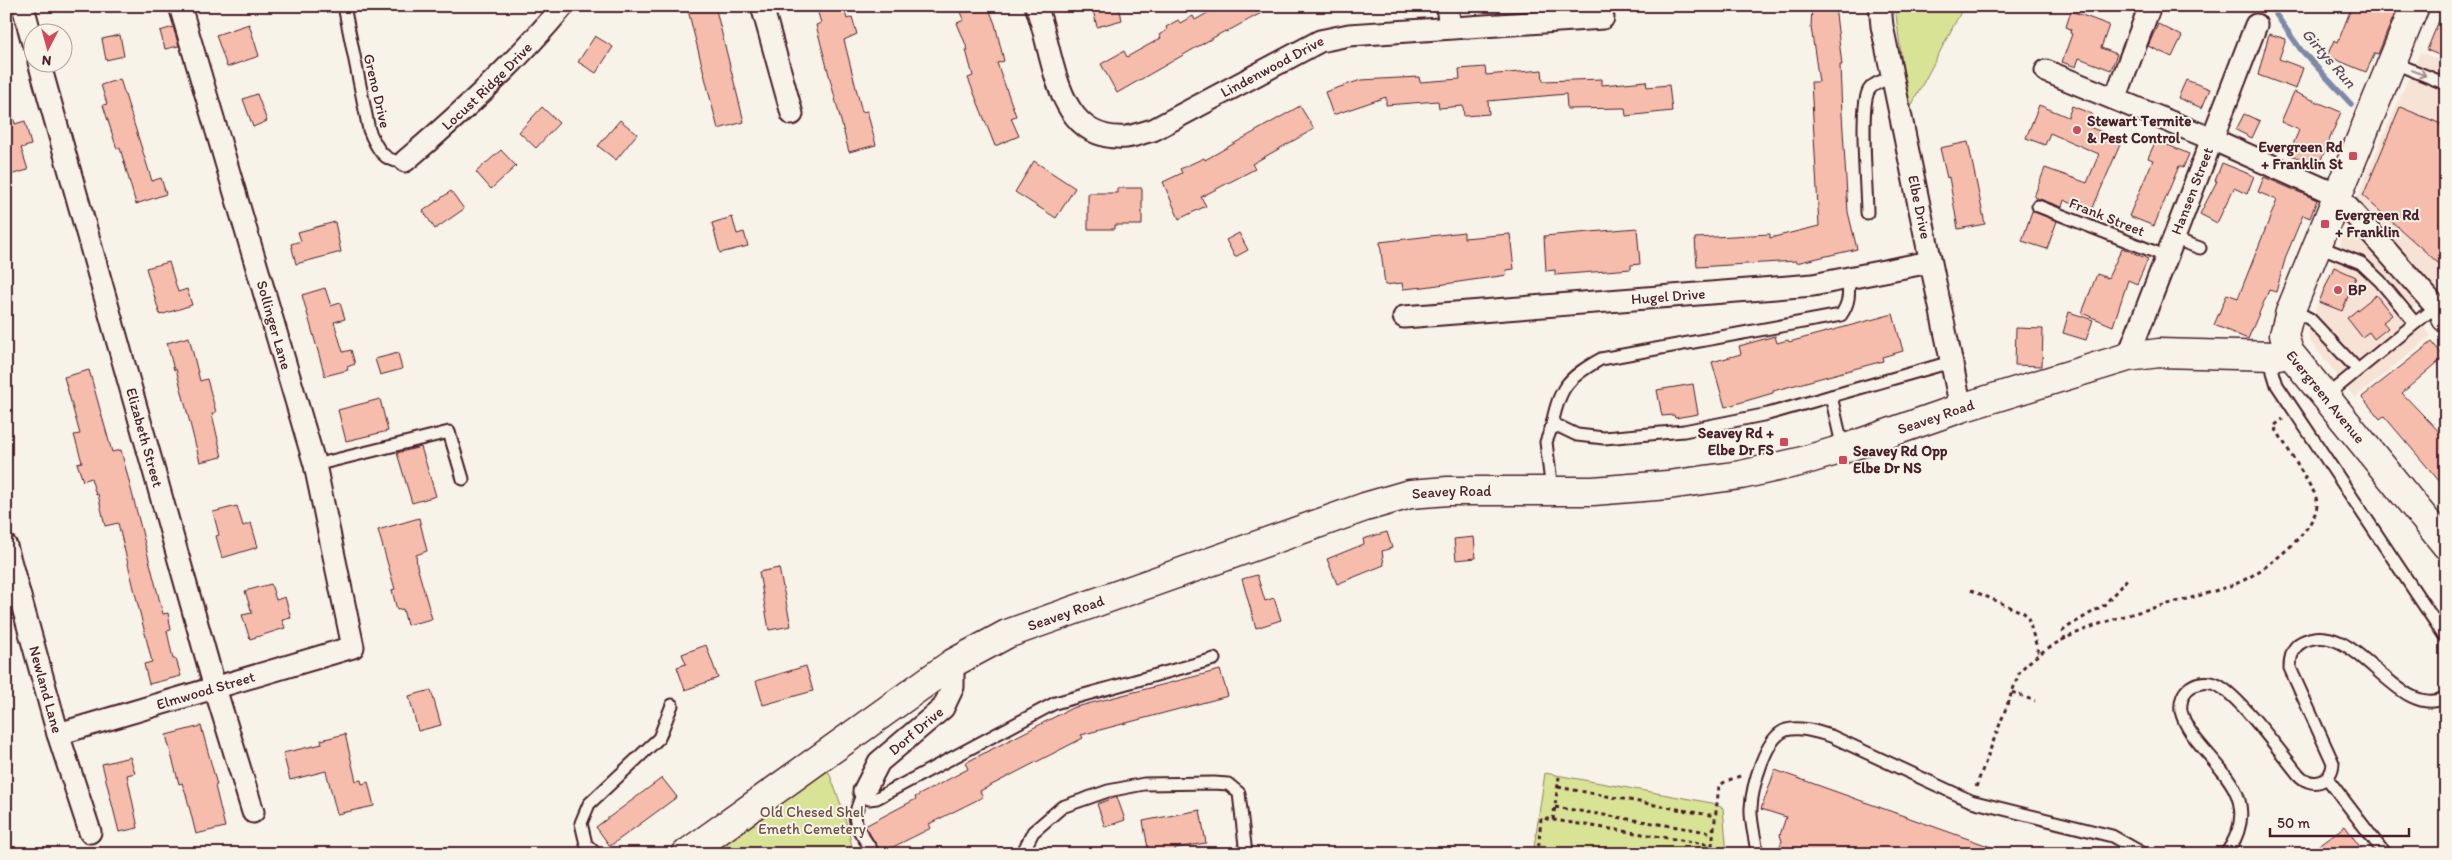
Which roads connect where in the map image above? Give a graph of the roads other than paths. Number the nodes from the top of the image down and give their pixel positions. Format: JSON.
{"nodes":[{"id":1,"x":23,"y":6,"type":"edge"},
{"id":2,"x":180,"y":6,"type":"edge"},
{"id":3,"x":344,"y":6,"type":"edge"},
{"id":4,"x":563,"y":6,"type":"edge"},
{"id":5,"x":762,"y":6,"type":"edge"},
{"id":6,"x":1036,"y":6,"type":"edge"},
{"id":7,"x":1446,"y":6,"type":"edge"},
{"id":8,"x":1880,"y":6,"type":"edge"},
{"id":9,"x":2150,"y":6,"type":"edge"},
{"id":10,"x":2415,"y":6,"type":"edge"},
{"id":11,"x":1603,"y":18,"type":"dead end"},
{"id":12,"x":27,"y":22,"type":"edge"},
{"id":13,"x":2256,"y":25,"type":"dead end"},
{"id":14,"x":1450,"y":27,"type":"junction"},
{"id":15,"x":2392,"y":62,"type":"junction"},
{"id":16,"x":2046,"y":71,"type":"dead end"},
{"id":17,"x":42,"y":72,"type":"edge"},
{"id":18,"x":1892,"y":78,"type":"junction"},
{"id":19,"x":2446,"y":84,"type":"edge"},
{"id":20,"x":2115,"y":99,"type":"junction"},
{"id":21,"x":792,"y":114,"type":"dead end"},
{"id":22,"x":2212,"y":139,"type":"junction"},
{"id":23,"x":405,"y":161,"type":"joint"},
{"id":24,"x":2337,"y":195,"type":"junction"},
{"id":25,"x":2038,"y":206,"type":"dead end"},
{"id":26,"x":1867,"y":213,"type":"dead end"},
{"id":27,"x":2316,"y":245,"type":"junction"},
{"id":28,"x":2169,"y":247,"type":"junction"},
{"id":29,"x":2200,"y":248,"type":"dead end"},
{"id":30,"x":1930,"y":262,"type":"junction"},
{"id":31,"x":1848,"y":278,"type":"junction"},
{"id":32,"x":2291,"y":309,"type":"junction"},
{"id":33,"x":2443,"y":314,"type":"edge"},
{"id":34,"x":1404,"y":317,"type":"dead end"},
{"id":35,"x":2415,"y":323,"type":"junction"},
{"id":36,"x":2282,"y":354,"type":"junction"},
{"id":37,"x":2128,"y":357,"type":"junction"},
{"id":38,"x":1951,"y":362,"type":"junction"},
{"id":39,"x":2357,"y":369,"type":"junction"},
{"id":40,"x":1832,"y":396,"type":"junction"},
{"id":41,"x":2325,"y":397,"type":"junction"},
{"id":42,"x":1961,"y":408,"type":"junction"},
{"id":43,"x":1551,"y":429,"type":"junction"},
{"id":44,"x":1843,"y":449,"type":"junction"},
{"id":45,"x":315,"y":465,"type":"junction"},
{"id":46,"x":462,"y":479,"type":"dead end"},
{"id":47,"x":1552,"y":491,"type":"junction"},
{"id":48,"x":2446,"y":545,"type":"edge"},
{"id":49,"x":6,"y":546,"type":"edge"},
{"id":50,"x":2446,"y":638,"type":"edge"},
{"id":51,"x":353,"y":647,"type":"joint"},
{"id":52,"x":1214,"y":659,"type":"dead end"},
{"id":53,"x":953,"y":663,"type":"junction"},
{"id":54,"x":215,"y":688,"type":"junction"},
{"id":55,"x":2446,"y":697,"type":"edge"},
{"id":56,"x":672,"y":705,"type":"dead end"},
{"id":57,"x":58,"y":734,"type":"junction"},
{"id":58,"x":2327,"y":778,"type":"junction"},
{"id":59,"x":864,"y":791,"type":"junction"},
{"id":60,"x":252,"y":812,"type":"dead end"},
{"id":61,"x":90,"y":832,"type":"dead end"},
{"id":62,"x":596,"y":854,"type":"edge"},
{"id":63,"x":686,"y":854,"type":"edge"},
{"id":64,"x":874,"y":854,"type":"edge"},
{"id":65,"x":1022,"y":854,"type":"edge"},
{"id":66,"x":1246,"y":854,"type":"edge"},
{"id":67,"x":1757,"y":854,"type":"edge"},
{"id":68,"x":2144,"y":854,"type":"edge"},
{"id":69,"x":2225,"y":854,"type":"edge"},
{"id":70,"x":2385,"y":854,"type":"edge"}],
"edges":[{"from":1,"to":12,"type":"street"},
{"from":2,"to":45,"type":"street","name":"Sollinger Lane"},
{"from":3,"to":23,"type":"lane","name":"Greno Drive"},
{"from":4,"to":23,"type":"street","name":"Locust Ridge Drive"},
{"from":5,"to":21,"type":"street"},
{"from":6,"to":14,"type":"street","name":"Lindenwood Drive"},
{"from":7,"to":14,"type":"street"},
{"from":8,"to":18,"type":"street","name":"Elbe Drive"},
{"from":9,"to":20,"type":"street"},
{"from":10,"to":15,"type":"street","name":"Evergreen Avenue"},
{"from":11,"to":14,"type":"street","name":"Lindenwood Drive"},
{"from":13,"to":22,"type":"street","name":"Hansen Street"},
{"from":15,"to":19,"type":"lane","one_way":true},
{"from":15,"to":24,"type":"street","name":"Evergreen Avenue"},
{"from":16,"to":20,"type":"street"},
{"from":17,"to":54,"type":"street","name":"Elizabeth Street"},
{"from":18,"to":26,"type":"lane"},
{"from":18,"to":30,"type":"street","name":"Elbe Drive"},
{"from":20,"to":22,"type":"street"},
{"from":22,"to":24,"type":"street"},
{"from":22,"to":28,"type":"street","name":"Hansen Street"},
{"from":24,"to":27,"type":"street","name":"Evergreen Avenue"},
{"from":24,"to":33,"type":"street"},
{"from":25,"to":28,"type":"lane","name":"Frank Street"},
{"from":27,"to":32,"type":"street","name":"Evergreen Avenue"},
{"from":27,"to":35,"type":"lane"},
{"from":28,"to":29,"type":"lane","name":"Frank Street"},
{"from":28,"to":37,"type":"street","name":"Hansen Street"},
{"from":30,"to":31,"type":"street","name":"Hugel Drive"},
{"from":30,"to":38,"type":"street","name":"Elbe Drive"},
{"from":31,"to":34,"type":"street","name":"Hugel Drive"},
{"from":31,"to":43,"type":"lane"},
{"from":32,"to":36,"type":"street","name":"Evergreen Avenue"},
{"from":32,"to":39,"type":"lane"},
{"from":33,"to":35,"type":"lane"},
{"from":35,"to":39,"type":"lane"},
{"from":36,"to":37,"type":"street","name":"Seavey Road"},
{"from":36,"to":41,"type":"street","name":"Evergreen Avenue"},
{"from":36,"to":50,"type":"lane"},
{"from":37,"to":42,"type":"street","name":"Seavey Road"},
{"from":38,"to":40,"type":"lane"},
{"from":38,"to":42,"type":"street","name":"Elbe Drive"},
{"from":39,"to":41,"type":"lane"},
{"from":40,"to":43,"type":"lane"},
{"from":40,"to":44,"type":"lane"},
{"from":41,"to":48,"type":"street","name":"Evergreen Avenue"},
{"from":42,"to":44,"type":"street","name":"Seavey Road"},
{"from":43,"to":47,"type":"lane"},
{"from":44,"to":47,"type":"street","name":"Seavey Road"},
{"from":45,"to":46,"type":"lane"},
{"from":45,"to":51,"type":"street","name":"Sollinger Lane"},
{"from":47,"to":53,"type":"street","name":"Seavey Road"},
{"from":49,"to":57,"type":"street","name":"Newland Lane"},
{"from":51,"to":54,"type":"street","name":"Elmwood Street"},
{"from":52,"to":59,"type":"lane"},
{"from":53,"to":59,"type":"street","name":"Dorf Drive"},
{"from":53,"to":63,"type":"street","name":"Seavey Road"},
{"from":54,"to":57,"type":"street","name":"Elmwood Street"},
{"from":54,"to":60,"type":"street","name":"Elizabeth Street"},
{"from":55,"to":58,"type":"lane"},
{"from":56,"to":62,"type":"lane"},
{"from":57,"to":61,"type":"street","name":"Newland Lane"},
{"from":58,"to":69,"type":"lane"},
{"from":58,"to":70,"type":"lane"},
{"from":59,"to":64,"type":"lane"},
{"from":65,"to":66,"type":"lane"},
{"from":67,"to":68,"type":"lane"}]}
